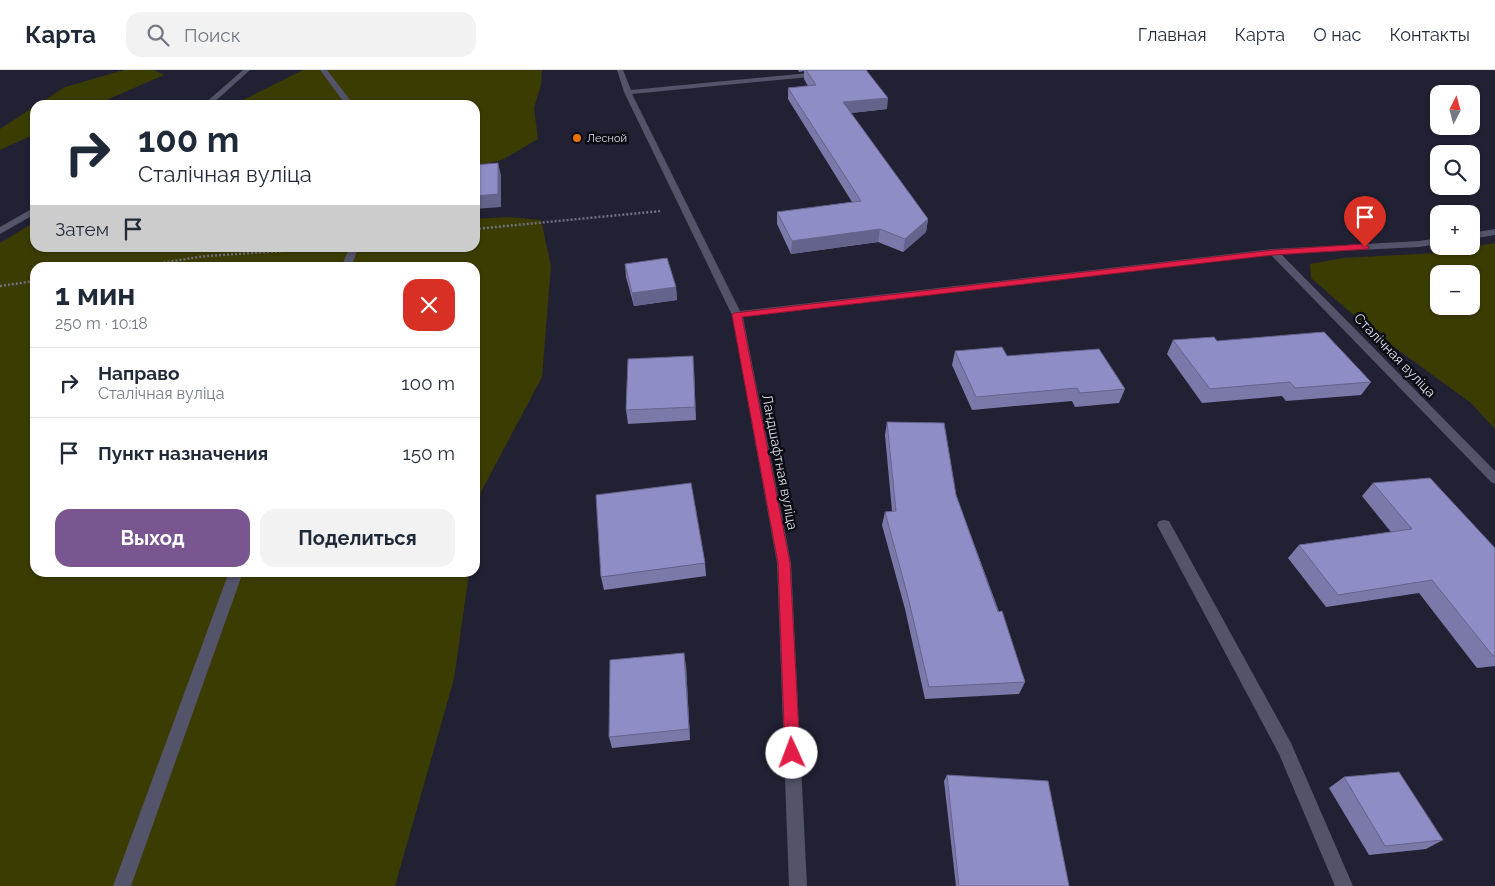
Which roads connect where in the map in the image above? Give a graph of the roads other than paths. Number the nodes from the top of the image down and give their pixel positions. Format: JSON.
{"nodes":[{"id":1,"x":247,"y":70,"type":"edge"},
{"id":2,"x":323,"y":70,"type":"edge"},
{"id":3,"x":620,"y":70,"type":"edge"},
{"id":4,"x":827,"y":73,"type":"edge"},
{"id":5,"x":628,"y":92,"type":"junction"},
{"id":6,"x":213,"y":100,"type":"edge"},
{"id":7,"x":346,"y":100,"type":"edge"},
{"id":8,"x":30,"y":213,"type":"edge"},
{"id":9,"x":0,"y":231,"type":"edge"},
{"id":10,"x":1495,"y":232,"type":"edge"},
{"id":11,"x":1480,"y":234,"type":"edge"},
{"id":12,"x":1430,"y":242,"type":"edge"},
{"id":13,"x":1273,"y":252,"type":"junction"},
{"id":14,"x":737,"y":315,"type":"junction"},
{"id":15,"x":1495,"y":479,"type":"edge"},
{"id":16,"x":1164,"y":525,"type":"dead end"},
{"id":17,"x":234,"y":577,"type":"edge"},
{"id":18,"x":122,"y":886,"type":"edge"},
{"id":19,"x":798,"y":886,"type":"edge"},
{"id":20,"x":1344,"y":886,"type":"edge"}],
"edges":[{"from":1,"to":6,"type":"street"},
{"from":2,"to":7,"type":"street"},
{"from":3,"to":5,"type":"street","name":"Ландшафтная вуліца"},
{"from":4,"to":5,"type":"street"},
{"from":5,"to":14,"type":"street","name":"Ландшафтная вуліца"},
{"from":8,"to":9,"type":"street"},
{"from":10,"to":11,"type":"street"},
{"from":12,"to":13,"type":"street"},
{"from":13,"to":14,"type":"street"},
{"from":13,"to":15,"type":"street","name":"Сталічная вуліца"},
{"from":14,"to":19,"type":"street","name":"Ландшафтная вуліца"},
{"from":16,"to":20,"type":"street"},
{"from":17,"to":18,"type":"street"}]}
